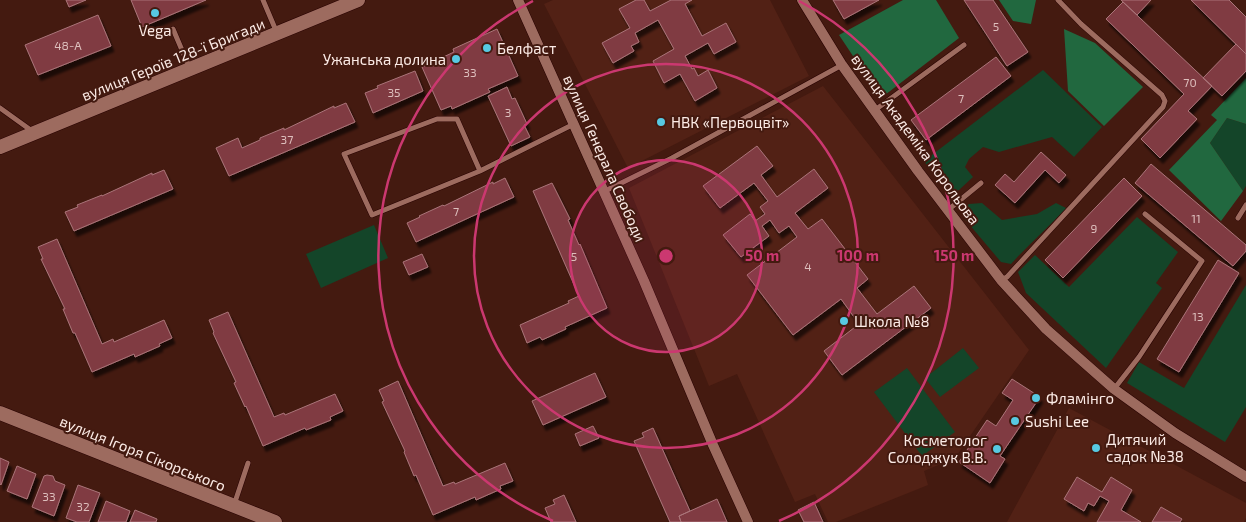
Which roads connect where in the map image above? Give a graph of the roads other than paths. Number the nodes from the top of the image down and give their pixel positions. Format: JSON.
{"nodes":[{"id":1,"x":263,"y":0,"type":"edge"},
{"id":2,"x":518,"y":0,"type":"edge"},
{"id":3,"x":1058,"y":0,"type":"edge"},
{"id":4,"x":354,"y":1,"type":"edge"},
{"id":5,"x":805,"y":2,"type":"edge"},
{"id":6,"x":173,"y":29,"type":"dead end"},
{"id":7,"x":278,"y":33,"type":"junction"},
{"id":8,"x":964,"y":45,"type":"dead end"},
{"id":9,"x":842,"y":65,"type":"junction"},
{"id":10,"x":190,"y":69,"type":"junction"},
{"id":11,"x":0,"y":108,"type":"edge"},
{"id":12,"x":875,"y":110,"type":"junction"},
{"id":13,"x":574,"y":124,"type":"junction"},
{"id":14,"x":35,"y":133,"type":"junction"},
{"id":15,"x":0,"y":147,"type":"edge"},
{"id":16,"x":480,"y":171,"type":"junction"},
{"id":17,"x":982,"y":183,"type":"dead end"},
{"id":18,"x":603,"y":192,"type":"junction"},
{"id":19,"x":1246,"y":205,"type":"edge"},
{"id":20,"x":948,"y":210,"type":"junction"},
{"id":21,"x":1145,"y":214,"type":"dead end"},
{"id":22,"x":1238,"y":218,"type":"dead end"},
{"id":23,"x":1001,"y":280,"type":"junction"},
{"id":24,"x":1114,"y":389,"type":"junction"},
{"id":25,"x":0,"y":413,"type":"edge"},
{"id":26,"x":248,"y":463,"type":"dead end"},
{"id":27,"x":1246,"y":476,"type":"edge"},
{"id":28,"x":234,"y":506,"type":"junction"},
{"id":29,"x":275,"y":522,"type":"edge"},
{"id":30,"x":748,"y":522,"type":"edge"}],
"edges":[{"from":1,"to":7,"type":"lane"},
{"from":2,"to":13,"type":"street","name":"вулиця Генерала Свободи"},
{"from":3,"to":23,"type":"lane"},
{"from":4,"to":7,"type":"street","name":"вулиця Героїв 128-ї Бригади"},
{"from":5,"to":9,"type":"street","name":"вулиця Академіка Корольова"},
{"from":6,"to":10,"type":"lane"},
{"from":7,"to":10,"type":"street","name":"вулиця Героїв 128-ї Бригади"},
{"from":8,"to":12,"type":"lane"},
{"from":9,"to":12,"type":"street","name":"вулиця Академіка Корольова"},
{"from":9,"to":18,"type":"lane"},
{"from":10,"to":14,"type":"street","name":"вулиця Героїв 128-ї Бригади"},
{"from":11,"to":14,"type":"lane"},
{"from":12,"to":20,"type":"street","name":"вулиця Академіка Корольова"},
{"from":13,"to":16,"type":"lane"},
{"from":13,"to":18,"type":"street","name":"вулиця Генерала Свободи"},
{"from":14,"to":15,"type":"street","name":"вулиця Героїв 128-ї Бригади"},
{"from":16,"to":16,"type":"lane"},
{"from":17,"to":20,"type":"lane"},
{"from":18,"to":30,"type":"street","name":"вулиця Генерала Свободи"},
{"from":19,"to":22,"type":"lane"},
{"from":20,"to":23,"type":"street","name":"вулиця Академіка Корольова"},
{"from":21,"to":24,"type":"lane"},
{"from":23,"to":24,"type":"street","name":"вулиця Академіка Корольова"},
{"from":24,"to":27,"type":"street","name":"вулиця Академіка Корольова"},
{"from":25,"to":28,"type":"street","name":"вулиця Ігоря Сікорського"},
{"from":26,"to":28,"type":"lane"},
{"from":28,"to":29,"type":"street","name":"вулиця Ігоря Сікорського"}]}
